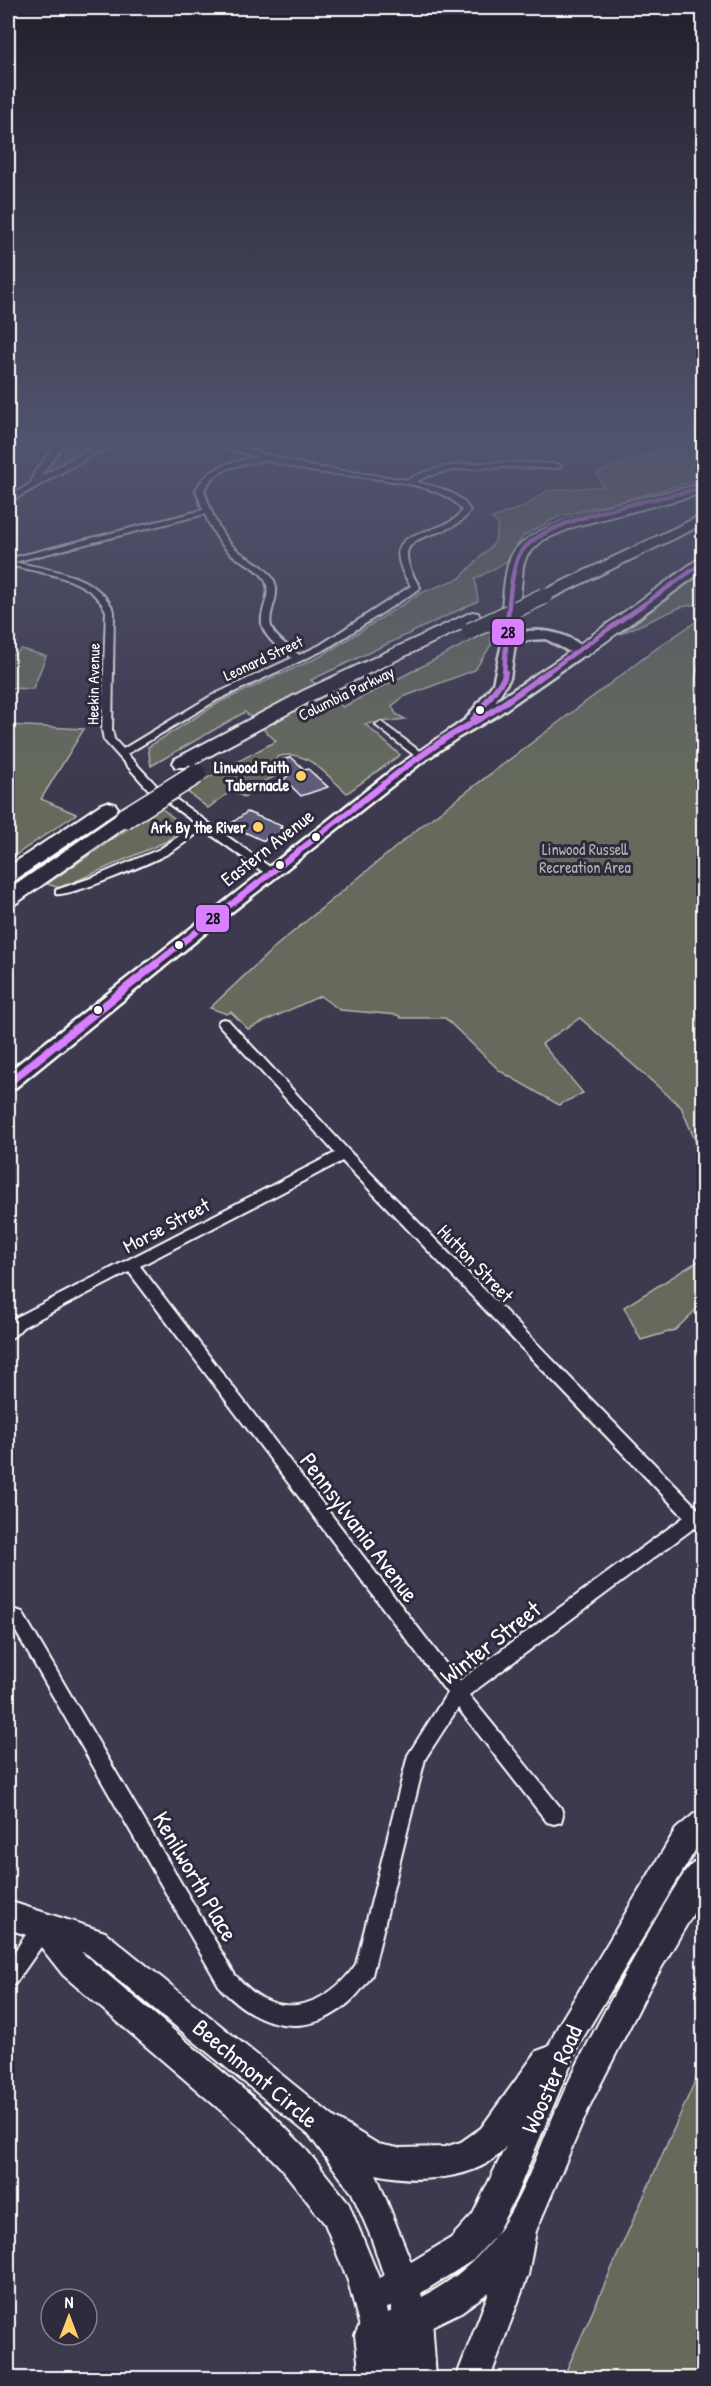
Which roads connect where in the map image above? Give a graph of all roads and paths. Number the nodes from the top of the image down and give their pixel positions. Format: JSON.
{"nodes":[{"id":1,"x":46,"y":552,"type":"edge"},
{"id":2,"x":234,"y":552,"type":"edge"},
{"id":3,"x":403,"y":552,"type":"edge"},
{"id":4,"x":521,"y":552,"type":"edge"},
{"id":5,"x":613,"y":552,"type":"edge"},
{"id":6,"x":627,"y":552,"type":"edge"},
{"id":7,"x":8,"y":562,"type":"edge"},
{"id":8,"x":704,"y":562,"type":"edge"},
{"id":9,"x":544,"y":588,"type":"junction"},
{"id":10,"x":508,"y":642,"type":"junction"},
{"id":11,"x":580,"y":651,"type":"junction"},
{"id":12,"x":298,"y":658,"type":"junction"},
{"id":13,"x":473,"y":720,"type":"junction"},
{"id":14,"x":381,"y":725,"type":"dead end"},
{"id":15,"x":121,"y":754,"type":"junction"},
{"id":16,"x":422,"y":757,"type":"junction"},
{"id":17,"x":119,"y":811,"type":"junction"},
{"id":18,"x":202,"y":825,"type":"junction"},
{"id":19,"x":270,"y":872,"type":"junction"},
{"id":20,"x":8,"y":876,"type":"edge"},
{"id":21,"x":60,"y":892,"type":"dead end"},
{"id":22,"x":8,"y":899,"type":"edge"},
{"id":23,"x":224,"y":1023,"type":"dead end"},
{"id":24,"x":8,"y":1083,"type":"edge"},
{"id":25,"x":344,"y":1154,"type":"junction"},
{"id":26,"x":131,"y":1265,"type":"junction"},
{"id":27,"x":8,"y":1333,"type":"edge"},
{"id":28,"x":699,"y":1523,"type":"edge"},
{"id":29,"x":16,"y":1617,"type":"dead end"},
{"id":30,"x":457,"y":1693,"type":"junction"},
{"id":31,"x":554,"y":1815,"type":"dead end"},
{"id":32,"x":704,"y":1824,"type":"edge"},
{"id":33,"x":704,"y":1869,"type":"edge"},
{"id":34,"x":8,"y":1915,"type":"edge"},
{"id":35,"x":43,"y":1927,"type":"junction"},
{"id":36,"x":375,"y":1929,"type":"joint"},
{"id":37,"x":8,"y":1977,"type":"edge"},
{"id":38,"x":568,"y":2036,"type":"junction"},
{"id":39,"x":320,"y":2124,"type":"junction"},
{"id":40,"x":523,"y":2229,"type":"junction"},
{"id":41,"x":389,"y":2309,"type":"junction"},
{"id":42,"x":382,"y":2379,"type":"edge"},
{"id":43,"x":414,"y":2379,"type":"edge"},
{"id":44,"x":473,"y":2379,"type":"edge"}],
"edges":[{"from":1,"to":7,"type":"street"},
{"from":2,"to":12,"type":"street"},
{"from":3,"to":12,"type":"street","name":"Leonard Street"},
{"from":4,"to":10,"type":"highway"},
{"from":5,"to":9,"type":"highway","name":"Columbia Parkway"},
{"from":6,"to":9,"type":"highway","name":"Columbia Parkway"},
{"from":7,"to":15,"type":"street","name":"Heekin Avenue"},
{"from":8,"to":11,"type":"highway"},
{"from":9,"to":17,"type":"highway","name":"Columbia Parkway","bridge":true},
{"from":10,"to":11,"type":"main road"},
{"from":10,"to":13,"type":"main road"},
{"from":11,"to":13,"type":"main road"},
{"from":12,"to":15,"type":"street","name":"Leonard Street"},
{"from":13,"to":16,"type":"main road","name":"Eastern Avenue"},
{"from":14,"to":16,"type":"street"},
{"from":15,"to":18,"type":"street","name":"Heekin Avenue"},
{"from":16,"to":19,"type":"main road","name":"Eastern Avenue"},
{"from":17,"to":20,"type":"highway","name":"Columbia Parkway"},
{"from":17,"to":22,"type":"highway","name":"Columbia Parkway"},
{"from":18,"to":19,"type":"street","name":"Heekin Avenue"},
{"from":18,"to":21,"type":"street"},
{"from":19,"to":24,"type":"main road","name":"Eastern Avenue"},
{"from":23,"to":25,"type":"street","name":"Hutton Street"},
{"from":25,"to":26,"type":"street","name":"Morse Street"},
{"from":25,"to":28,"type":"street","name":"Hutton Street"},
{"from":26,"to":27,"type":"street","name":"Morse Street"},
{"from":26,"to":30,"type":"street","name":"Pennsylvania Avenue"},
{"from":28,"to":30,"type":"street","name":"Winter Street"},
{"from":29,"to":36,"type":"street","name":"Kenilworth Place"},
{"from":30,"to":31,"type":"street","name":"Pennsylvania Avenue"},
{"from":30,"to":36,"type":"street","name":"Winter Street"},
{"from":32,"to":38,"type":"street","name":"Wooster Road"},
{"from":33,"to":40,"type":"street","name":"Wooster Road"},
{"from":34,"to":35,"type":"street","name":"Beechmont Circle"},
{"from":35,"to":37,"type":"street"},
{"from":35,"to":39,"type":"street","name":"Beechmont Circle"},
{"from":35,"to":41,"type":"street"},
{"from":38,"to":39,"type":"street"},
{"from":38,"to":41,"type":"street","name":"Wooster Road"},
{"from":39,"to":41,"type":"street","name":"Beechmont Circle"},
{"from":40,"to":41,"type":"street","name":"Wooster Road"},
{"from":40,"to":44,"type":"street"},
{"from":41,"to":42,"type":"highway"},
{"from":41,"to":43,"type":"highway"}]}
